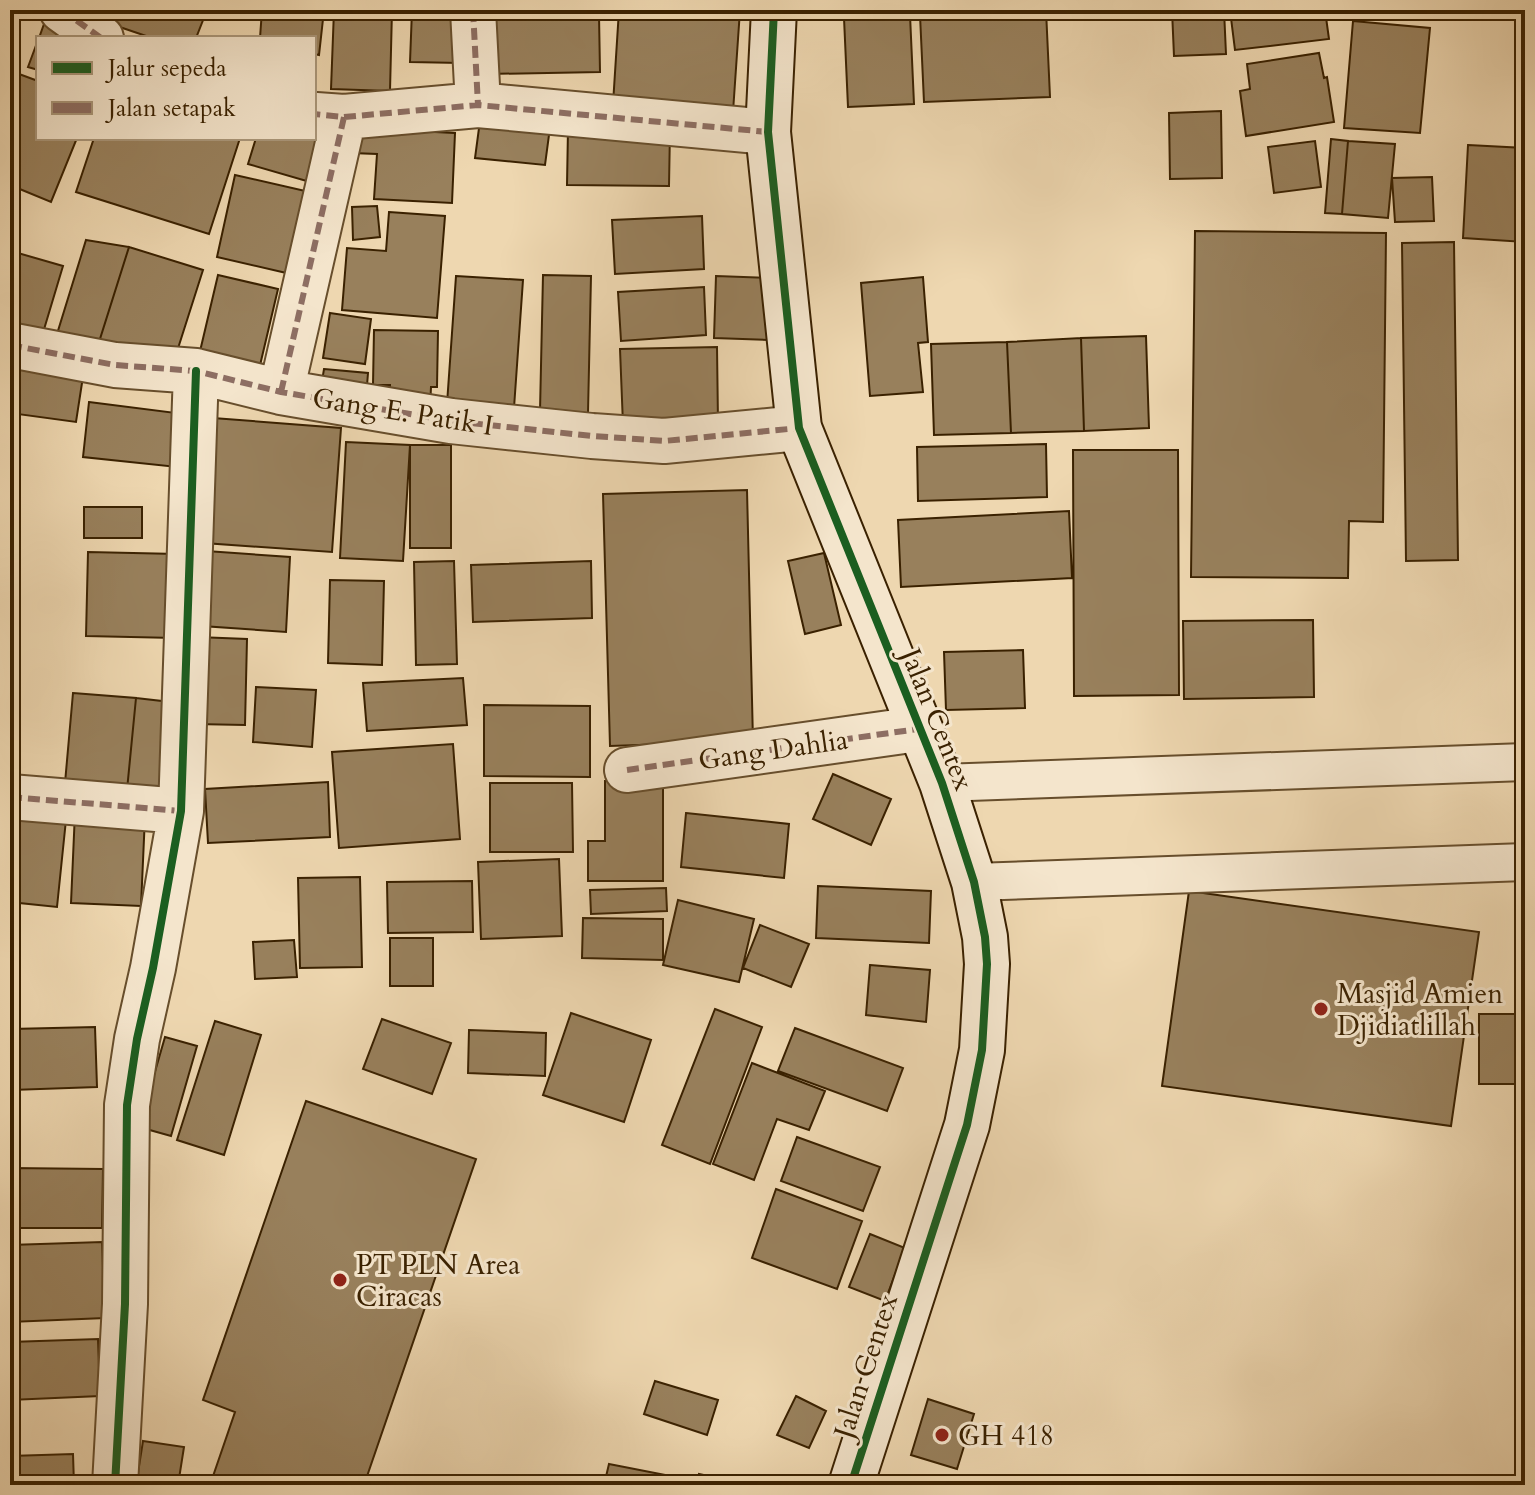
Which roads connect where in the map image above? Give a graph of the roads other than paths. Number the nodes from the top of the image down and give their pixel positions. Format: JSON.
{"nodes":[{"id":1,"x":62,"y":10,"type":"edge"},
{"id":2,"x":473,"y":10,"type":"edge"},
{"id":3,"x":774,"y":10,"type":"edge"},
{"id":4,"x":98,"y":36,"type":"edge"},
{"id":5,"x":478,"y":105,"type":"junction"},
{"id":6,"x":329,"y":116,"type":"edge"},
{"id":7,"x":768,"y":132,"type":"junction"},
{"id":8,"x":10,"y":345,"type":"edge"},
{"id":9,"x":196,"y":371,"type":"junction"},
{"id":10,"x":281,"y":392,"type":"junction"},
{"id":11,"x":799,"y":428,"type":"junction"},
{"id":12,"x":918,"y":729,"type":"junction"},
{"id":13,"x":1525,"y":762,"type":"edge"},
{"id":14,"x":627,"y":770,"type":"dead end"},
{"id":15,"x":942,"y":783,"type":"junction"},
{"id":16,"x":10,"y":797,"type":"edge"},
{"id":17,"x":181,"y":811,"type":"junction"},
{"id":18,"x":1525,"y":862,"type":"edge"},
{"id":19,"x":974,"y":882,"type":"junction"},
{"id":20,"x":115,"y":1485,"type":"edge"},
{"id":21,"x":851,"y":1485,"type":"edge"}],
"edges":[{"from":1,"to":4,"type":"street"},
{"from":2,"to":5,"type":"street"},
{"from":3,"to":7,"type":"street","name":"Jalan Centex"},
{"from":5,"to":6,"type":"street"},
{"from":5,"to":7,"type":"street"},
{"from":6,"to":10,"type":"street"},
{"from":7,"to":11,"type":"street","name":"Jalan Centex"},
{"from":8,"to":9,"type":"street","name":"Gang E. Patik I"},
{"from":9,"to":10,"type":"street","name":"Gang E. Patik I"},
{"from":9,"to":17,"type":"street"},
{"from":10,"to":11,"type":"street","name":"Gang E. Patik I"},
{"from":11,"to":12,"type":"street","name":"Jalan Centex"},
{"from":12,"to":14,"type":"street","name":"Gang Dahlia"},
{"from":12,"to":15,"type":"street","name":"Jalan Centex"},
{"from":13,"to":15,"type":"lane"},
{"from":15,"to":19,"type":"street","name":"Jalan Centex"},
{"from":16,"to":17,"type":"street"},
{"from":17,"to":20,"type":"street"},
{"from":18,"to":19,"type":"lane"},
{"from":19,"to":21,"type":"street","name":"Jalan Centex"}]}
